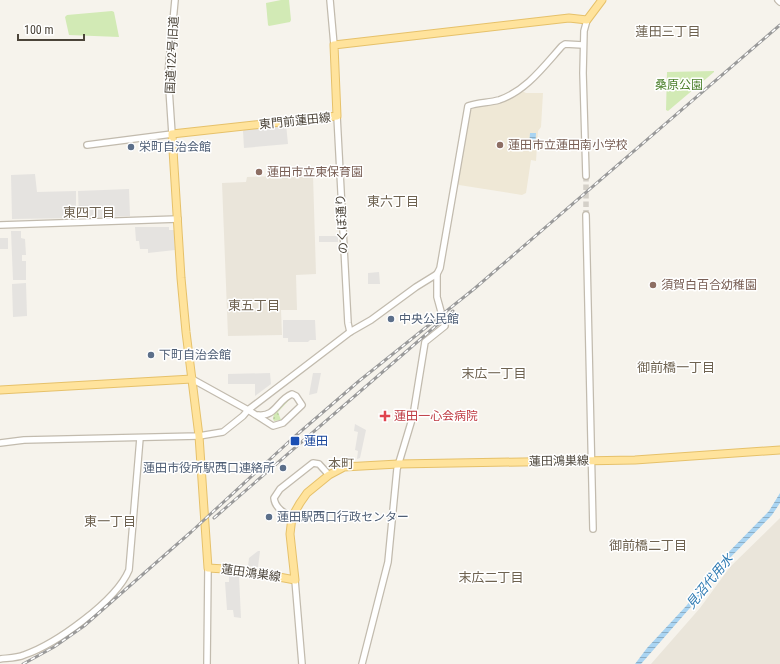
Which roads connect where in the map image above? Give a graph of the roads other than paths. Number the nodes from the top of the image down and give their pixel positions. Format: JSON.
{"nodes":[{"id":1,"x":175,"y":0,"type":"edge"},
{"id":2,"x":330,"y":0,"type":"edge"},
{"id":3,"x":602,"y":0,"type":"edge"},
{"id":4,"x":587,"y":20,"type":"junction"},
{"id":5,"x":334,"y":44,"type":"junction"},
{"id":6,"x":584,"y":45,"type":"junction"},
{"id":7,"x":337,"y":116,"type":"junction"},
{"id":8,"x":172,"y":134,"type":"junction"},
{"id":9,"x":87,"y":145,"type":"dead end"},
{"id":10,"x":586,"y":176,"type":"tunnel mouth"},
{"id":11,"x":586,"y":215,"type":"tunnel mouth"},
{"id":12,"x":178,"y":219,"type":"junction"},
{"id":13,"x":0,"y":225,"type":"edge"},
{"id":14,"x":437,"y":274,"type":"junction"},
{"id":15,"x":350,"y":332,"type":"junction"},
{"id":16,"x":192,"y":379,"type":"junction"},
{"id":17,"x":0,"y":390,"type":"edge"},
{"id":18,"x":248,"y":410,"type":"junction"},
{"id":19,"x":273,"y":410,"type":"junction"},
{"id":20,"x":258,"y":415,"type":"junction"},
{"id":21,"x":273,"y":426,"type":"junction"},
{"id":22,"x":199,"y":436,"type":"junction"},
{"id":23,"x":140,"y":438,"type":"junction"},
{"id":24,"x":0,"y":443,"type":"edge"},
{"id":25,"x":780,"y":450,"type":"edge"},
{"id":26,"x":591,"y":461,"type":"junction"},
{"id":27,"x":398,"y":464,"type":"junction"},
{"id":28,"x":329,"y":474,"type":"junction"},
{"id":29,"x":292,"y":517,"type":"junction"},
{"id":30,"x":593,"y":529,"type":"dead end"},
{"id":31,"x":208,"y":568,"type":"junction"},
{"id":32,"x":295,"y":580,"type":"junction"},
{"id":33,"x":0,"y":659,"type":"edge"},
{"id":34,"x":207,"y":664,"type":"edge"},
{"id":35,"x":302,"y":664,"type":"edge"},
{"id":36,"x":362,"y":664,"type":"edge"}],
"edges":[{"from":1,"to":8,"type":"street","name":"国道122号旧道"},
{"from":2,"to":5,"type":"street"},
{"from":3,"to":4,"type":"main road"},
{"from":4,"to":5,"type":"main road"},
{"from":4,"to":6,"type":"street"},
{"from":5,"to":7,"type":"main road","name":"東門前蓮田線"},
{"from":6,"to":10,"type":"street"},
{"from":6,"to":14,"type":"street"},
{"from":7,"to":8,"type":"main road","name":"東門前蓮田線"},
{"from":7,"to":15,"type":"street","name":"のくぼ通り"},
{"from":8,"to":9,"type":"street"},
{"from":8,"to":12,"type":"main road"},
{"from":11,"to":26,"type":"street"},
{"from":12,"to":13,"type":"street"},
{"from":12,"to":16,"type":"main road"},
{"from":14,"to":15,"type":"street"},
{"from":14,"to":27,"type":"street"},
{"from":15,"to":18,"type":"street"},
{"from":16,"to":17,"type":"main road"},
{"from":16,"to":18,"type":"street"},
{"from":16,"to":22,"type":"main road","name":"蓮田鴻巣線"},
{"from":18,"to":20,"type":"street"},
{"from":18,"to":22,"type":"street"},
{"from":19,"to":20,"type":"street"},
{"from":19,"to":21,"type":"street"},
{"from":19,"to":21,"type":"street"},
{"from":20,"to":21,"type":"street"},
{"from":22,"to":23,"type":"street"},
{"from":22,"to":31,"type":"main road","name":"蓮田鴻巣線"},
{"from":23,"to":24,"type":"street"},
{"from":23,"to":33,"type":"street"},
{"from":25,"to":26,"type":"main road","name":"蓮田鴻巣線"},
{"from":26,"to":27,"type":"main road","name":"蓮田鴻巣線"},
{"from":26,"to":30,"type":"street"},
{"from":27,"to":28,"type":"main road","name":"蓮田鴻巣線"},
{"from":27,"to":36,"type":"street"},
{"from":28,"to":29,"type":"main road","name":"蓮田鴻巣線"},
{"from":28,"to":29,"type":"street"},
{"from":29,"to":32,"type":"main road","name":"蓮田鴻巣線"},
{"from":31,"to":32,"type":"main road","name":"蓮田鴻巣線"},
{"from":31,"to":34,"type":"street"},
{"from":32,"to":35,"type":"street"}]}
